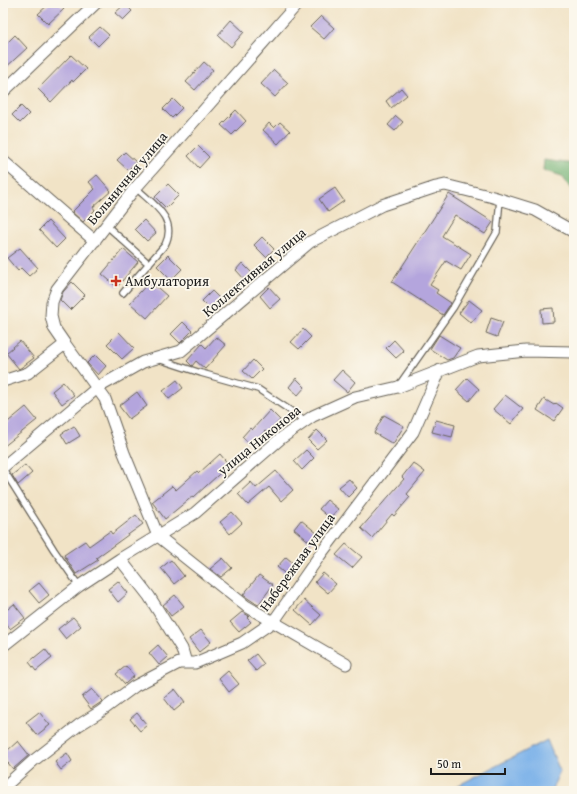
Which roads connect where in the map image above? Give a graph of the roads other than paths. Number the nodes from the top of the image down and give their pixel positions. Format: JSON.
{"nodes":[{"id":1,"x":96,"y":3,"type":"edge"},
{"id":2,"x":298,"y":3,"type":"edge"},
{"id":3,"x":3,"y":92,"type":"edge"},
{"id":4,"x":3,"y":161,"type":"edge"},
{"id":5,"x":136,"y":188,"type":"junction"},
{"id":6,"x":500,"y":199,"type":"junction"},
{"id":7,"x":106,"y":225,"type":"junction"},
{"id":8,"x":574,"y":232,"type":"edge"},
{"id":9,"x":95,"y":241,"type":"junction"},
{"id":10,"x":149,"y":264,"type":"junction"},
{"id":11,"x":123,"y":293,"type":"dead end"},
{"id":12,"x":64,"y":344,"type":"junction"},
{"id":13,"x":574,"y":352,"type":"edge"},
{"id":14,"x":156,"y":358,"type":"junction"},
{"id":15,"x":440,"y":370,"type":"junction"},
{"id":16,"x":3,"y":381,"type":"edge"},
{"id":17,"x":398,"y":387,"type":"junction"},
{"id":18,"x":97,"y":388,"type":"junction"},
{"id":19,"x":306,"y":421,"type":"junction"},
{"id":20,"x":3,"y":468,"type":"edge"},
{"id":21,"x":158,"y":536,"type":"junction"},
{"id":22,"x":120,"y":559,"type":"junction"},
{"id":23,"x":79,"y":586,"type":"junction"},
{"id":24,"x":274,"y":621,"type":"junction"},
{"id":25,"x":3,"y":646,"type":"edge"},
{"id":26,"x":186,"y":663,"type":"junction"},
{"id":27,"x":346,"y":664,"type":"dead end"},
{"id":28,"x":3,"y":788,"type":"edge"}],
"edges":[{"from":1,"to":3,"type":"street"},
{"from":2,"to":5,"type":"street","name":"Больничная улица"},
{"from":4,"to":9,"type":"street"},
{"from":5,"to":7,"type":"street","name":"Больничная улица"},
{"from":5,"to":10,"type":"lane"},
{"from":6,"to":8,"type":"street","name":"Коллективная улица"},
{"from":6,"to":14,"type":"street","name":"Коллективная улица"},
{"from":6,"to":17,"type":"lane"},
{"from":7,"to":9,"type":"street","name":"Больничная улица"},
{"from":7,"to":10,"type":"lane"},
{"from":9,"to":12,"type":"street","name":"Больничная улица"},
{"from":10,"to":11,"type":"lane"},
{"from":12,"to":16,"type":"street"},
{"from":12,"to":18,"type":"street","name":"Больничная улица"},
{"from":13,"to":15,"type":"street","name":"улица Никонова"},
{"from":14,"to":18,"type":"street","name":"Коллективная улица"},
{"from":14,"to":19,"type":"lane"},
{"from":15,"to":17,"type":"street","name":"улица Никонова"},
{"from":15,"to":24,"type":"street","name":"Набережная улица"},
{"from":17,"to":19,"type":"street","name":"улица Никонова"},
{"from":18,"to":20,"type":"street","name":"Коллективная улица"},
{"from":18,"to":21,"type":"street","name":"Больничная улица"},
{"from":19,"to":21,"type":"street","name":"улица Никонова"},
{"from":20,"to":23,"type":"lane"},
{"from":21,"to":22,"type":"street","name":"улица Никонова"},
{"from":21,"to":24,"type":"street"},
{"from":22,"to":23,"type":"street","name":"улица Никонова"},
{"from":22,"to":26,"type":"street"},
{"from":23,"to":25,"type":"street","name":"улица Никонова"},
{"from":24,"to":26,"type":"street","name":"Набережная улица"},
{"from":24,"to":27,"type":"street"},
{"from":26,"to":28,"type":"street","name":"Набережная улица"}]}
